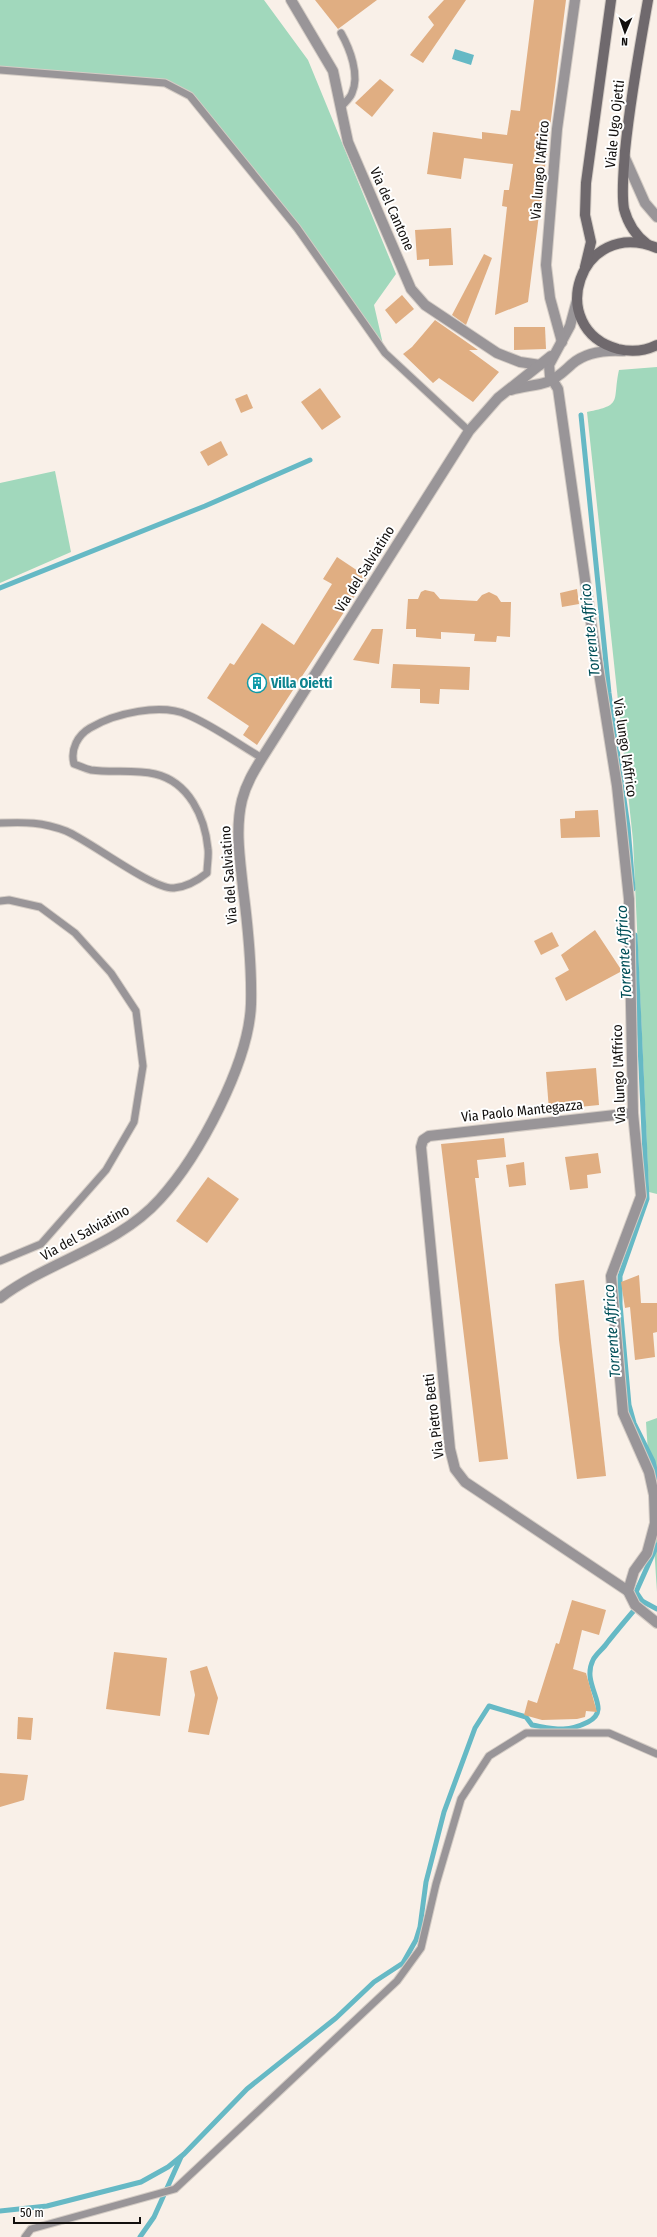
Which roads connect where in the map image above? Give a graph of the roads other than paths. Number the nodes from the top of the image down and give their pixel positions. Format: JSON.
{"nodes":[{"id":1,"x":291,"y":0,"type":"edge"},
{"id":2,"x":575,"y":0,"type":"edge"},
{"id":3,"x":611,"y":0,"type":"edge"},
{"id":4,"x":648,"y":0,"type":"edge"},
{"id":5,"x":341,"y":33,"type":"dead end"},
{"id":6,"x":0,"y":70,"type":"edge"},
{"id":7,"x":340,"y":108,"type":"junction"},
{"id":8,"x":625,"y":158,"type":"junction"},
{"id":9,"x":657,"y":216,"type":"edge"},
{"id":10,"x":647,"y":244,"type":"junction"},
{"id":11,"x":657,"y":248,"type":"edge"},
{"id":12,"x":585,"y":267,"type":"junction"},
{"id":13,"x":577,"y":300,"type":"junction"},
{"id":14,"x":562,"y":342,"type":"junction"},
{"id":15,"x":657,"y":345,"type":"edge"},
{"id":16,"x":657,"y":349,"type":"edge"},
{"id":17,"x":645,"y":350,"type":"junction"},
{"id":18,"x":625,"y":351,"type":"junction"},
{"id":19,"x":555,"y":352,"type":"junction"},
{"id":20,"x":540,"y":365,"type":"junction"},
{"id":21,"x":553,"y":379,"type":"junction"},
{"id":22,"x":505,"y":392,"type":"junction"},
{"id":23,"x":469,"y":431,"type":"junction"},
{"id":24,"x":262,"y":758,"type":"junction"},
{"id":25,"x":0,"y":823,"type":"edge"},
{"id":26,"x":0,"y":901,"type":"edge"},
{"id":27,"x":633,"y":1113,"type":"junction"},
{"id":28,"x":421,"y":1147,"type":"joint"},
{"id":29,"x":0,"y":1261,"type":"edge"},
{"id":30,"x":0,"y":1298,"type":"edge"},
{"id":31,"x":628,"y":1592,"type":"junction"},
{"id":32,"x":657,"y":1623,"type":"edge"},
{"id":33,"x":657,"y":1754,"type":"edge"},
{"id":34,"x":25,"y":2237,"type":"edge"}],
"edges":[{"from":1,"to":7,"type":"street","name":"Via del Cantone"},
{"from":2,"to":14,"type":"street","name":"Via lungo l'Affrico"},
{"from":3,"to":12,"type":"main road","name":"Via lungo l'Affrico"},
{"from":4,"to":8,"type":"main road","name":"Viale Ugo Ojetti"},
{"from":5,"to":7,"type":"lane"},
{"from":6,"to":23,"type":"lane"},
{"from":7,"to":20,"type":"street","name":"Via del Cantone"},
{"from":8,"to":9,"type":"street"},
{"from":8,"to":10,"type":"main road","name":"Viale Ugo Ojetti"},
{"from":10,"to":11,"type":"main road","name":"Via lungo l'Affrico"},
{"from":10,"to":12,"type":"main road","name":"Via lungo l'Affrico"},
{"from":12,"to":13,"type":"main road","name":"Via lungo l'Affrico"},
{"from":13,"to":14,"type":"street","name":"Via lungo l'Affrico"},
{"from":13,"to":18,"type":"main road","name":"Via lungo l'Affrico"},
{"from":14,"to":19,"type":"street","name":"Via lungo l'Affrico"},
{"from":15,"to":17,"type":"main road","name":"Via lungo l'Affrico"},
{"from":16,"to":17,"type":"main road"},
{"from":17,"to":18,"type":"main road","name":"Via lungo l'Affrico"},
{"from":18,"to":21,"type":"street","name":"Via lungo l'Affrico"},
{"from":19,"to":20,"type":"street","name":"Via del Salviatino"},
{"from":19,"to":21,"type":"street","name":"Via lungo l'Affrico"},
{"from":20,"to":22,"type":"street","name":"Via del Salviatino"},
{"from":21,"to":22,"type":"street"},
{"from":21,"to":27,"type":"street","name":"Via lungo l'Affrico"},
{"from":22,"to":23,"type":"street","name":"Via del Salviatino"},
{"from":23,"to":24,"type":"street","name":"Via del Salviatino"},
{"from":24,"to":25,"type":"lane"},
{"from":24,"to":30,"type":"street","name":"Via del Salviatino"},
{"from":26,"to":29,"type":"lane"},
{"from":27,"to":28,"type":"street","name":"Via Paolo Mantegazza"},
{"from":27,"to":31,"type":"street","name":"Via lungo l'Affrico"},
{"from":28,"to":31,"type":"street","name":"Via Pietro Betti"},
{"from":31,"to":32,"type":"street"},
{"from":33,"to":34,"type":"lane"}]}
